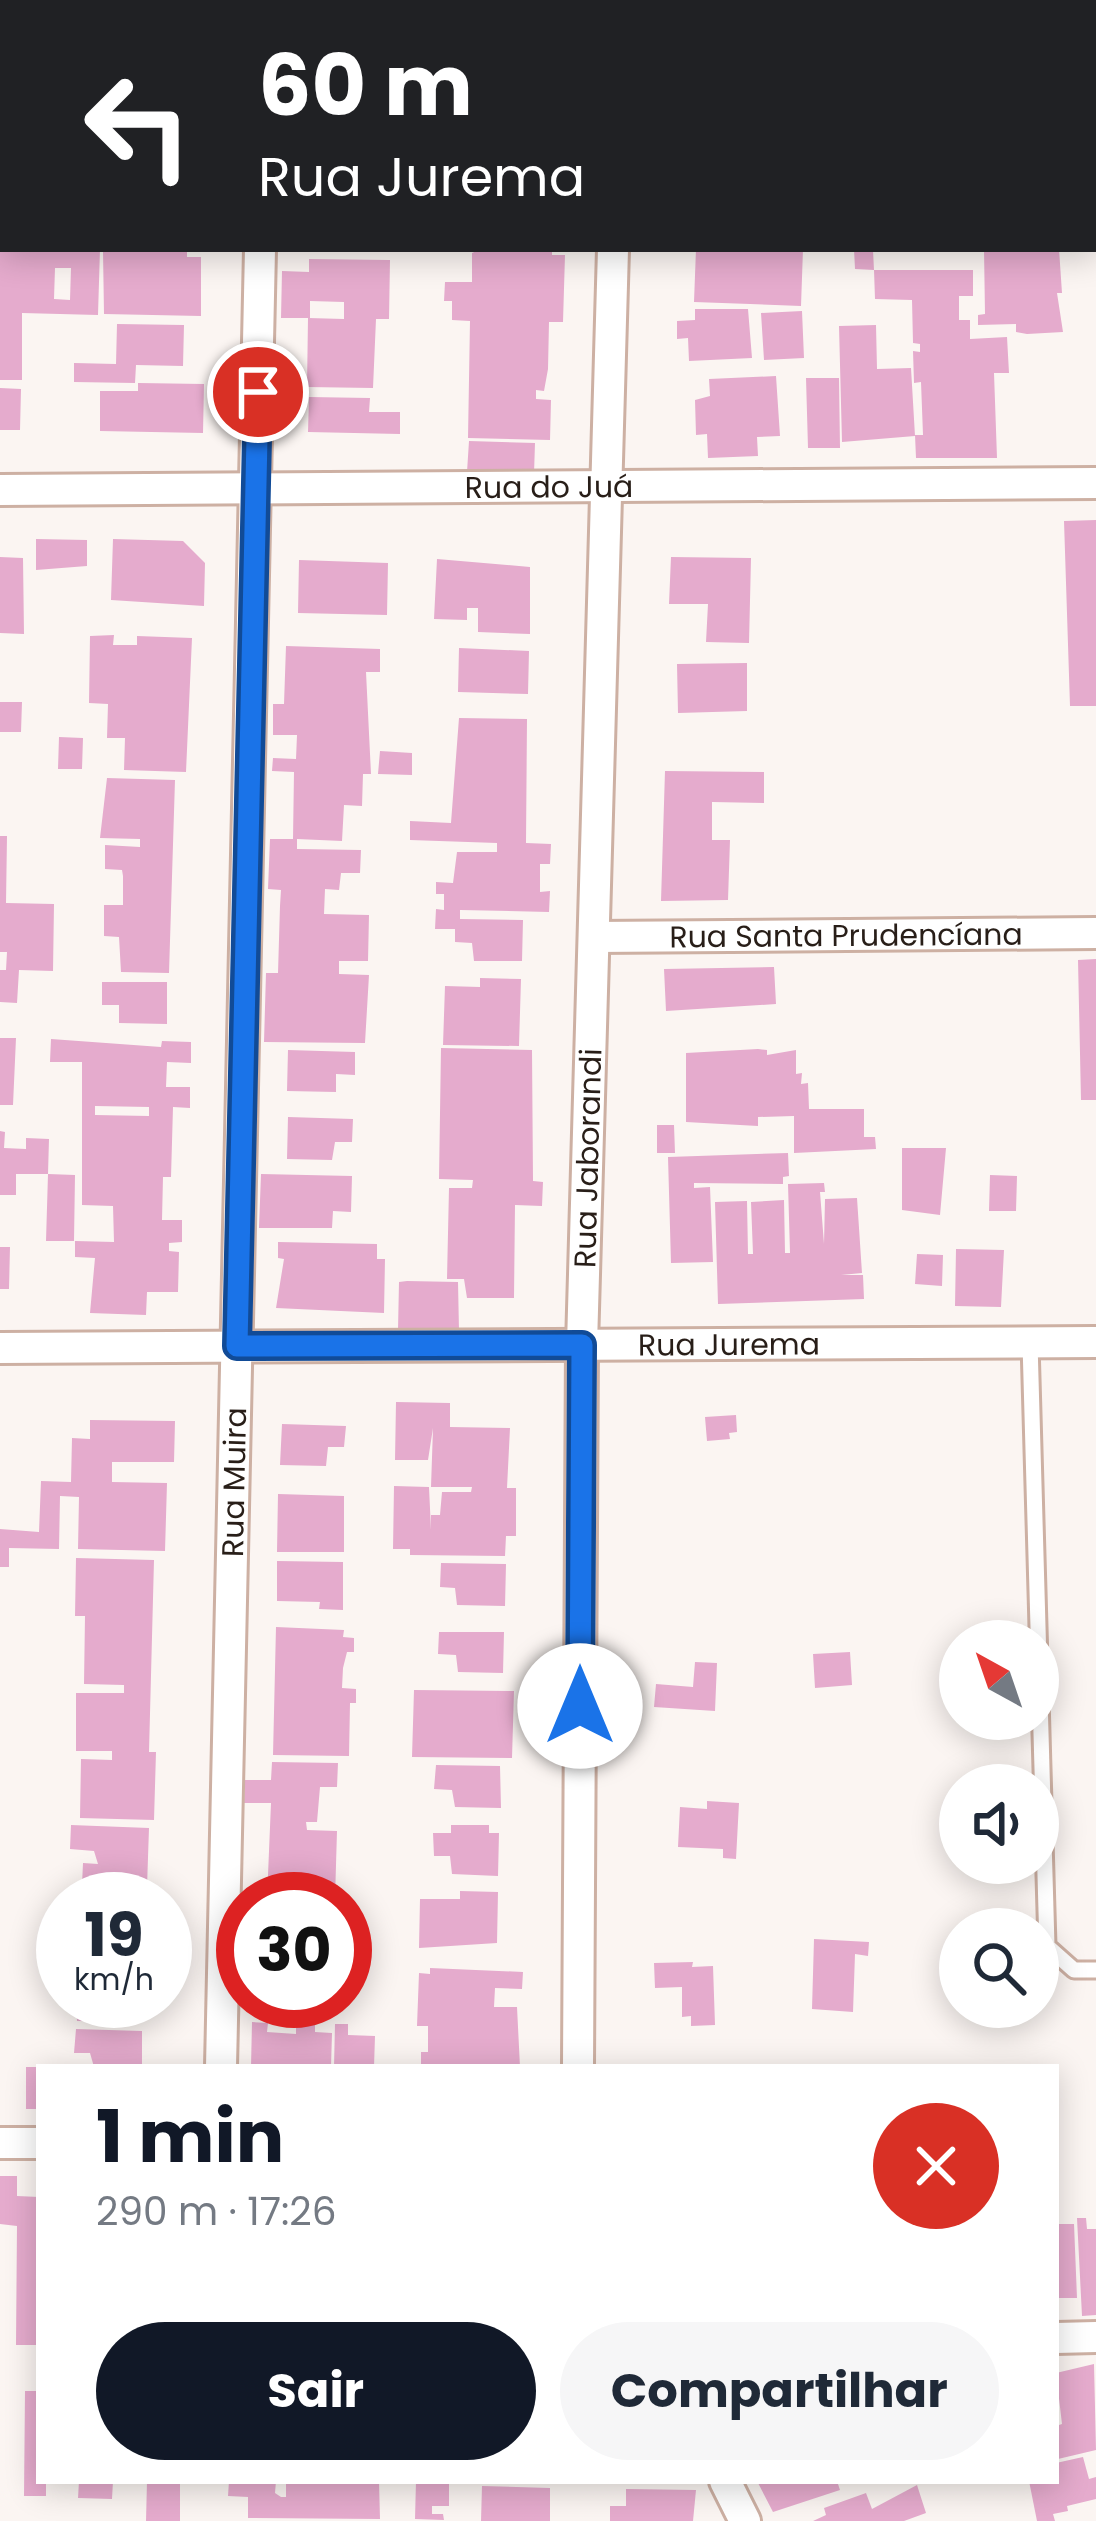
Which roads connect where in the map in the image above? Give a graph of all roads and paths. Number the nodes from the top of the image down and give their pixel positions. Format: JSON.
{"nodes":[{"id":1,"x":260,"y":252,"type":"edge"},
{"id":2,"x":613,"y":252,"type":"edge"},
{"id":3,"x":607,"y":482,"type":"junction"},
{"id":4,"x":1096,"y":483,"type":"edge"},
{"id":5,"x":256,"y":486,"type":"junction"},
{"id":6,"x":0,"y":490,"type":"edge"},
{"id":7,"x":1096,"y":933,"type":"edge"},
{"id":8,"x":594,"y":937,"type":"junction"},
{"id":9,"x":1030,"y":1342,"type":"junction"},
{"id":10,"x":1096,"y":1342,"type":"edge"},
{"id":11,"x":582,"y":1345,"type":"junction"},
{"id":12,"x":237,"y":1346,"type":"junction"},
{"id":13,"x":0,"y":1348,"type":"edge"},
{"id":14,"x":1096,"y":1970,"type":"edge"},
{"id":15,"x":221,"y":2064,"type":"edge"},
{"id":16,"x":578,"y":2064,"type":"edge"},
{"id":17,"x":0,"y":2143,"type":"edge"},
{"id":18,"x":36,"y":2143,"type":"edge"},
{"id":19,"x":1096,"y":2337,"type":"edge"},
{"id":20,"x":1059,"y":2338,"type":"edge"},
{"id":21,"x":726,"y":2484,"type":"edge"},
{"id":22,"x":745,"y":2521,"type":"edge"}],
"edges":[{"from":1,"to":5,"type":"street","name":"Rua Muira"},
{"from":2,"to":3,"type":"street","name":"Rua Jaborandi"},
{"from":3,"to":4,"type":"street","name":"Rua do Juá"},
{"from":3,"to":5,"type":"street","name":"Rua do Juá"},
{"from":3,"to":8,"type":"street","name":"Rua Jaborandi"},
{"from":5,"to":6,"type":"street","name":"Rua do Juá"},
{"from":5,"to":12,"type":"street","name":"Rua Muira"},
{"from":7,"to":8,"type":"street","name":"Rua Santa Prudencíana"},
{"from":8,"to":11,"type":"street","name":"Rua Jaborandi"},
{"from":9,"to":10,"type":"street","name":"Rua Jurema"},
{"from":9,"to":11,"type":"street","name":"Rua Jurema"},
{"from":9,"to":14,"type":"lane"},
{"from":11,"to":12,"type":"street","name":"Rua Jurema"},
{"from":11,"to":16,"type":"street","name":"Rua Jaborandi"},
{"from":12,"to":13,"type":"street","name":"Rua Jurema"},
{"from":12,"to":15,"type":"street","name":"Rua Muira"},
{"from":17,"to":18,"type":"street"},
{"from":19,"to":20,"type":"street"},
{"from":21,"to":22,"type":"street"}]}
